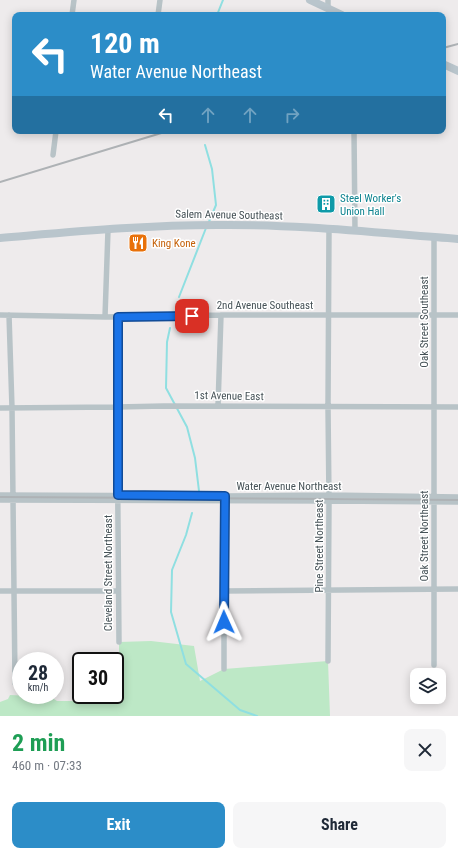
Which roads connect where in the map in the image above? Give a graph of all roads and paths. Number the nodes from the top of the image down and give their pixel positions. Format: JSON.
{"nodes":[{"id":1,"x":74,"y":0,"type":"edge"},
{"id":2,"x":160,"y":0,"type":"edge"},
{"id":3,"x":310,"y":0,"type":"edge"},
{"id":4,"x":328,"y":4,"type":"edge"},
{"id":5,"x":72,"y":12,"type":"edge"},
{"id":6,"x":158,"y":12,"type":"edge"},
{"id":7,"x":338,"y":12,"type":"edge"},
{"id":8,"x":446,"y":65,"type":"edge"},
{"id":9,"x":458,"y":71,"type":"edge"},
{"id":10,"x":56,"y":134,"type":"edge"},
{"id":11,"x":354,"y":134,"type":"edge"},
{"id":12,"x":52,"y":155,"type":"dead end"},
{"id":13,"x":329,"y":229,"type":"junction"},
{"id":14,"x":108,"y":230,"type":"junction"},
{"id":15,"x":355,"y":231,"type":"junction"},
{"id":16,"x":434,"y":237,"type":"junction"},
{"id":17,"x":0,"y":238,"type":"edge"},
{"id":18,"x":458,"y":239,"type":"edge"},
{"id":19,"x":0,"y":315,"type":"edge"},
{"id":20,"x":9,"y":315,"type":"junction"},
{"id":21,"x":222,"y":315,"type":"junction"},
{"id":22,"x":329,"y":315,"type":"junction"},
{"id":23,"x":433,"y":315,"type":"junction"},
{"id":24,"x":458,"y":315,"type":"edge"},
{"id":25,"x":118,"y":317,"type":"junction"},
{"id":26,"x":105,"y":318,"type":"junction"},
{"id":27,"x":218,"y":406,"type":"junction"},
{"id":28,"x":117,"y":407,"type":"junction"},
{"id":29,"x":328,"y":407,"type":"junction"},
{"id":30,"x":434,"y":407,"type":"junction"},
{"id":31,"x":458,"y":407,"type":"edge"},
{"id":32,"x":0,"y":408,"type":"edge"},
{"id":33,"x":12,"y":408,"type":"junction"},
{"id":34,"x":0,"y":495,"type":"edge"},
{"id":35,"x":458,"y":497,"type":"edge"},
{"id":36,"x":13,"y":498,"type":"junction"},
{"id":37,"x":118,"y":498,"type":"junction"},
{"id":38,"x":225,"y":498,"type":"junction"},
{"id":39,"x":329,"y":498,"type":"junction"},
{"id":40,"x":434,"y":499,"type":"junction"},
{"id":41,"x":0,"y":500,"type":"edge"},
{"id":42,"x":458,"y":502,"type":"edge"},
{"id":43,"x":435,"y":588,"type":"junction"},
{"id":44,"x":458,"y":589,"type":"edge"},
{"id":45,"x":118,"y":590,"type":"junction"},
{"id":46,"x":329,"y":590,"type":"junction"},
{"id":47,"x":0,"y":591,"type":"edge"},
{"id":48,"x":224,"y":591,"type":"junction"},
{"id":49,"x":14,"y":592,"type":"junction"},
{"id":50,"x":119,"y":642,"type":"dead end"},
{"id":51,"x":15,"y":652,"type":"edge"},
{"id":52,"x":328,"y":661,"type":"dead end"},
{"id":53,"x":434,"y":665,"type":"dead end"},
{"id":54,"x":224,"y":670,"type":"dead end"}],
"edges":[{"from":1,"to":5,"type":"street"},
{"from":2,"to":6,"type":"street"},
{"from":3,"to":4,"type":"main road"},
{"from":4,"to":7,"type":"main road"},
{"from":8,"to":9,"type":"main road"},
{"from":10,"to":12,"type":"street"},
{"from":11,"to":15,"type":"street"},
{"from":13,"to":14,"type":"main road","name":"Salem Avenue Southeast"},
{"from":13,"to":15,"type":"main road","name":"Salem Avenue Southeast"},
{"from":13,"to":22,"type":"street","name":"Pine Street Northeast"},
{"from":14,"to":17,"type":"main road","name":"Salem Avenue Southeast"},
{"from":14,"to":26,"type":"street"},
{"from":15,"to":16,"type":"main road","name":"Salem Avenue Southeast"},
{"from":16,"to":18,"type":"main road","name":"Salem Avenue Southeast"},
{"from":16,"to":23,"type":"street","name":"Oak Street Southeast"},
{"from":19,"to":20,"type":"street","name":"2nd Avenue Southeast"},
{"from":20,"to":26,"type":"street","name":"2nd Avenue Southeast"},
{"from":20,"to":33,"type":"street"},
{"from":21,"to":22,"type":"street","name":"2nd Avenue Southeast"},
{"from":21,"to":25,"type":"street","name":"2nd Avenue Southeast"},
{"from":21,"to":27,"type":"street"},
{"from":22,"to":23,"type":"street","name":"2nd Avenue Southeast"},
{"from":22,"to":29,"type":"street","name":"Pine Street Northeast"},
{"from":23,"to":24,"type":"street","name":"2nd Avenue Southeast"},
{"from":23,"to":30,"type":"street","name":"Oak Street Southeast"},
{"from":25,"to":26,"type":"street","name":"2nd Avenue Southeast"},
{"from":25,"to":28,"type":"street","name":"Cleveland Street Northeast"},
{"from":27,"to":28,"type":"street","name":"1st Avenue East"},
{"from":27,"to":29,"type":"street","name":"1st Avenue East"},
{"from":28,"to":33,"type":"street","name":"1st Avenue East"},
{"from":28,"to":37,"type":"street","name":"Cleveland Street Northeast"},
{"from":29,"to":30,"type":"street","name":"1st Avenue East"},
{"from":29,"to":39,"type":"street","name":"Pine Street Northeast"},
{"from":30,"to":31,"type":"street","name":"1st Avenue East"},
{"from":30,"to":40,"type":"street","name":"Oak Street Northeast"},
{"from":32,"to":33,"type":"street","name":"1st Avenue East"},
{"from":33,"to":36,"type":"street"},
{"from":34,"to":36,"type":"street","name":"Water Avenue Northeast"},
{"from":35,"to":40,"type":"street","name":"Water Avenue Northeast"},
{"from":36,"to":37,"type":"street","name":"Water Avenue Northeast"},
{"from":36,"to":41,"type":"street","name":"Water Avenue Northeast"},
{"from":36,"to":49,"type":"street"},
{"from":37,"to":38,"type":"street","name":"Water Avenue Northeast"},
{"from":37,"to":45,"type":"street","name":"Cleveland Street Northeast"},
{"from":38,"to":39,"type":"street","name":"Water Avenue Northeast"},
{"from":38,"to":48,"type":"street"},
{"from":39,"to":40,"type":"street","name":"Water Avenue Northeast"},
{"from":39,"to":46,"type":"street","name":"Pine Street Northeast"},
{"from":40,"to":42,"type":"street","name":"Water Avenue Northeast"},
{"from":40,"to":43,"type":"street","name":"Oak Street Northeast"},
{"from":43,"to":44,"type":"street"},
{"from":43,"to":46,"type":"street"},
{"from":43,"to":53,"type":"street","name":"Oak Street Northeast"},
{"from":45,"to":49,"type":"street"},
{"from":45,"to":50,"type":"street","name":"Cleveland Street Northeast"},
{"from":46,"to":48,"type":"street"},
{"from":46,"to":52,"type":"street","name":"Pine Street Northeast"},
{"from":47,"to":49,"type":"street"},
{"from":48,"to":54,"type":"street"},
{"from":49,"to":51,"type":"street"}]}
